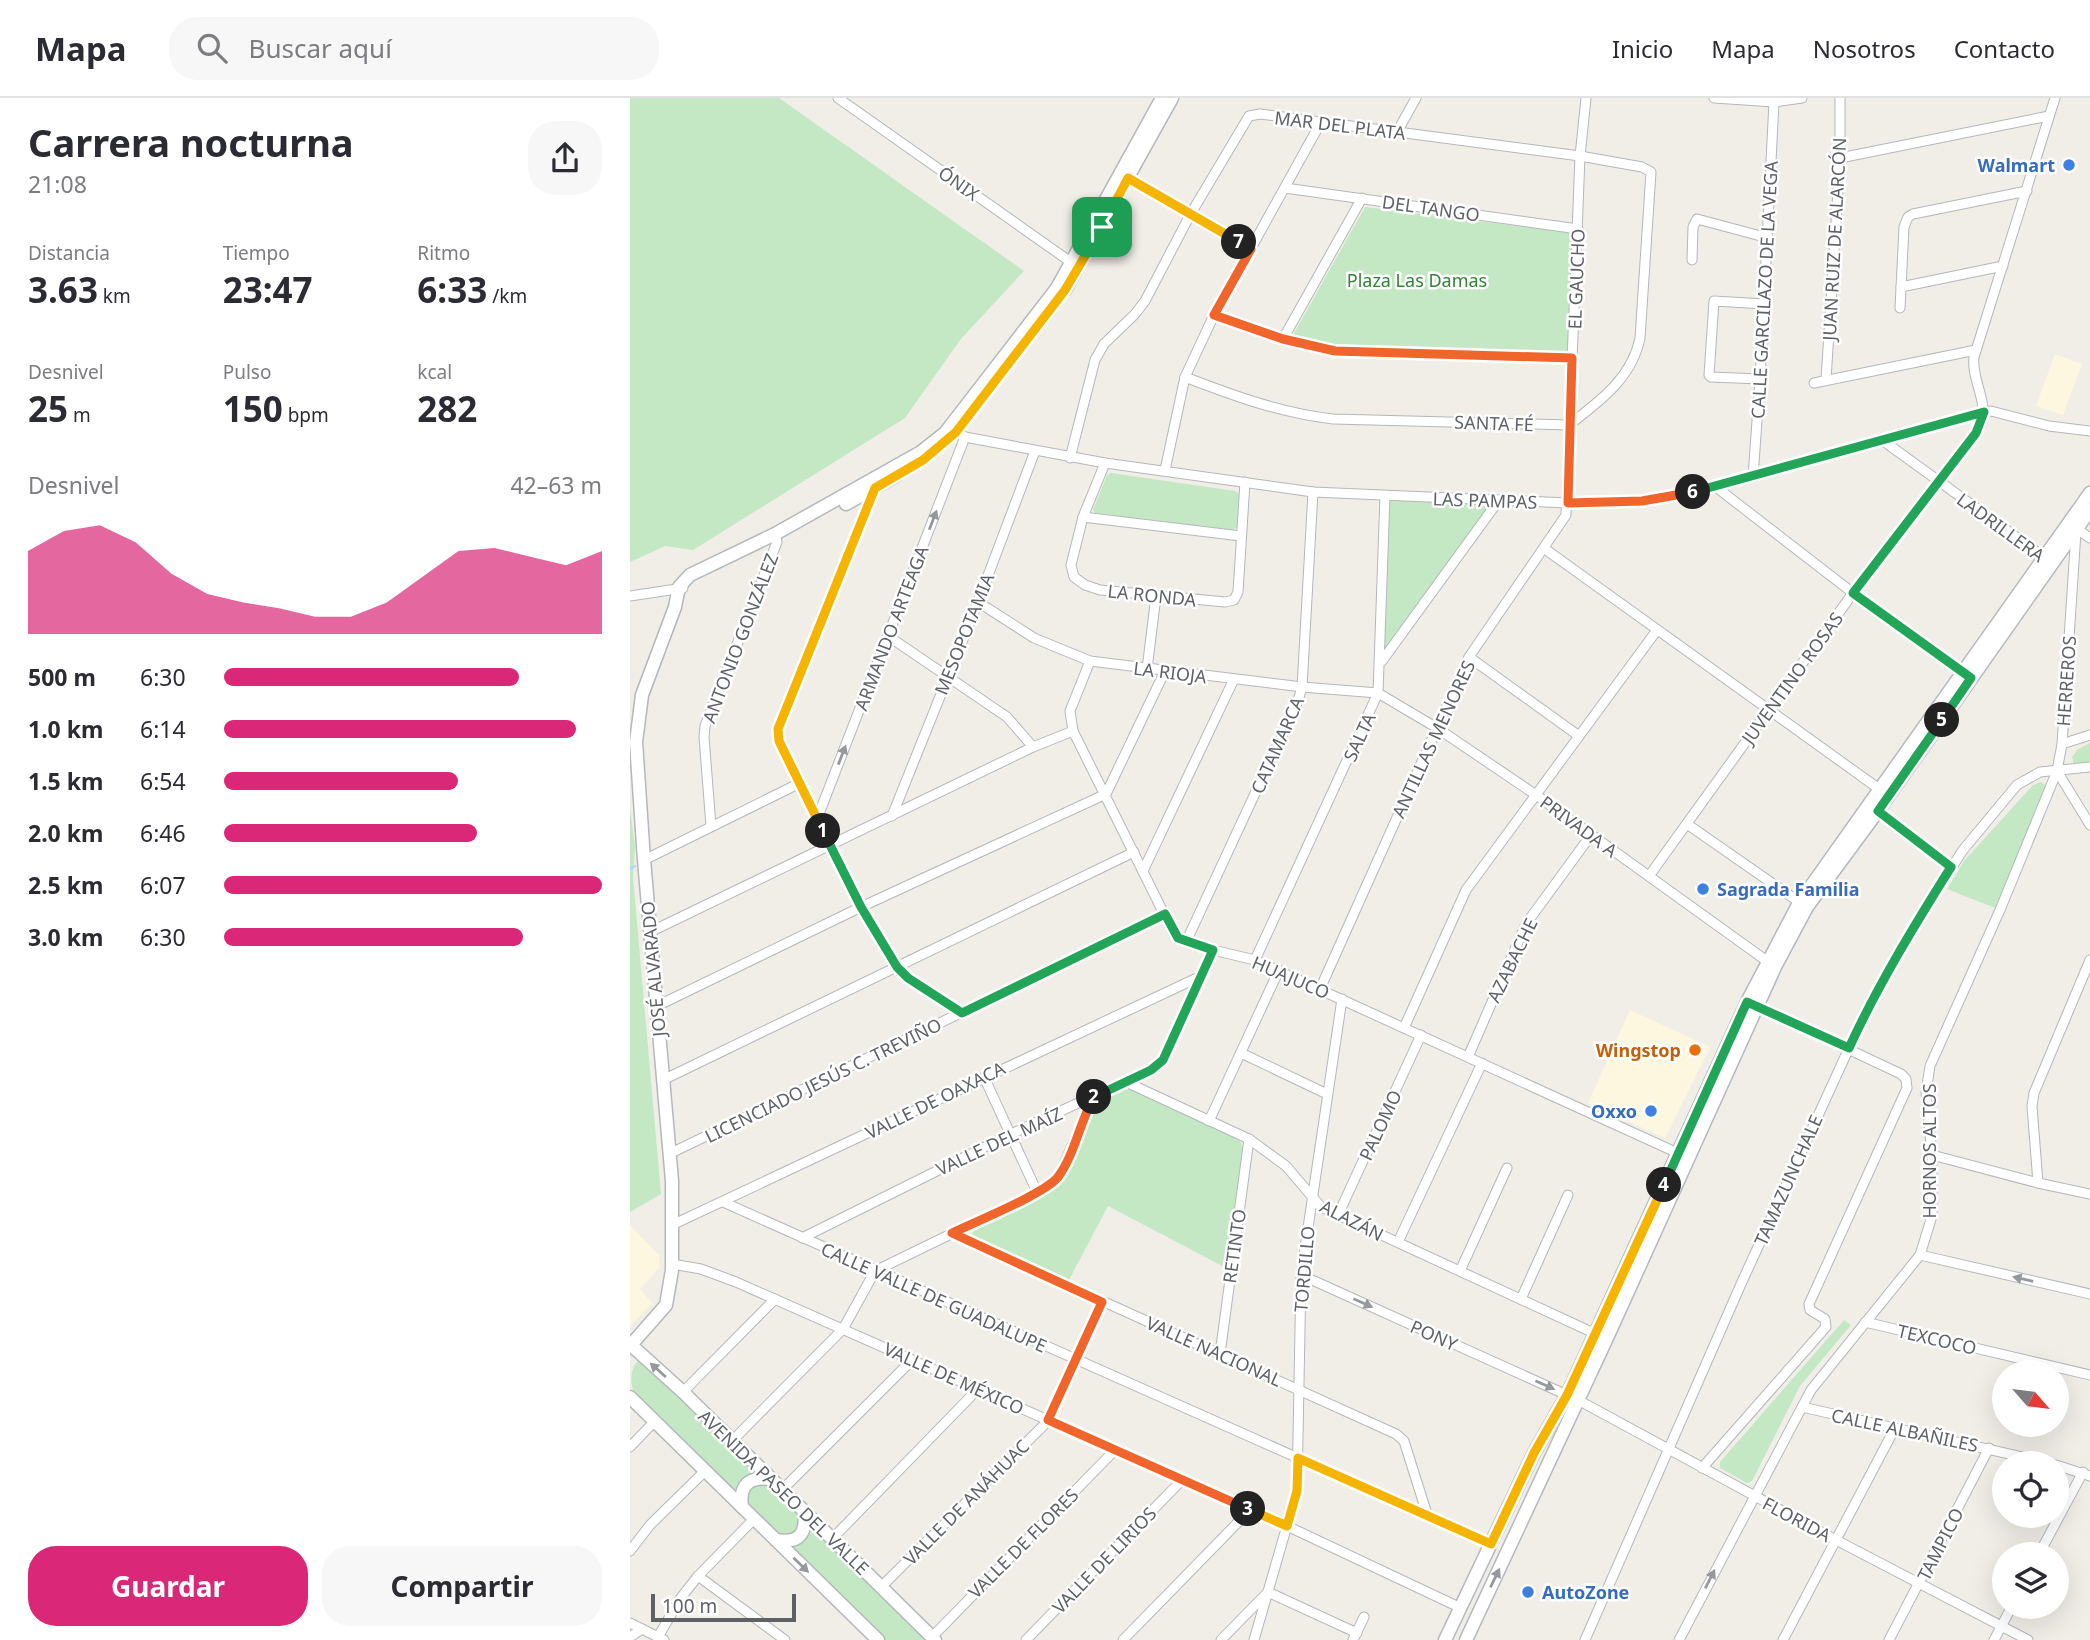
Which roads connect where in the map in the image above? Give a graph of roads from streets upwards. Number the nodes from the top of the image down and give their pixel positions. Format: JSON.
{"nodes":[{"id":1,"x":838,"y":98,"type":"edge"},
{"id":2,"x":1162,"y":98,"type":"edge"},
{"id":3,"x":1172,"y":98,"type":"edge"},
{"id":4,"x":1416,"y":98,"type":"edge"},
{"id":5,"x":1586,"y":98,"type":"edge"},
{"id":6,"x":1714,"y":98,"type":"edge"},
{"id":7,"x":1802,"y":98,"type":"edge"},
{"id":8,"x":1840,"y":98,"type":"edge"},
{"id":9,"x":2055,"y":98,"type":"edge"},
{"id":10,"x":1774,"y":102,"type":"junction"},
{"id":11,"x":2049,"y":116,"type":"junction"},
{"id":12,"x":1321,"y":122,"type":"junction"},
{"id":13,"x":1397,"y":132,"type":"junction"},
{"id":14,"x":1580,"y":156,"type":"junction"},
{"id":15,"x":1840,"y":158,"type":"junction"},
{"id":16,"x":1123,"y":176,"type":"junction"},
{"id":17,"x":1285,"y":188,"type":"junction"},
{"id":18,"x":2027,"y":191,"type":"junction"},
{"id":19,"x":1362,"y":198,"type":"junction"},
{"id":20,"x":1190,"y":215,"type":"junction"},
{"id":21,"x":1578,"y":229,"type":"junction"},
{"id":22,"x":1768,"y":238,"type":"junction"},
{"id":23,"x":1251,"y":249,"type":"junction"},
{"id":24,"x":1692,"y":260,"type":"dead end"},
{"id":25,"x":1076,"y":265,"type":"junction"},
{"id":26,"x":2003,"y":267,"type":"junction"},
{"id":27,"x":1901,"y":287,"type":"junction"},
{"id":28,"x":1764,"y":304,"type":"junction"},
{"id":29,"x":1900,"y":308,"type":"dead end"},
{"id":30,"x":1214,"y":315,"type":"junction"},
{"id":31,"x":1283,"y":339,"type":"junction"},
{"id":32,"x":1976,"y":350,"type":"junction"},
{"id":33,"x":1572,"y":358,"type":"junction"},
{"id":34,"x":1185,"y":377,"type":"junction"},
{"id":35,"x":1760,"y":379,"type":"junction"},
{"id":36,"x":1826,"y":380,"type":"junction"},
{"id":37,"x":1814,"y":383,"type":"dead end"},
{"id":38,"x":1984,"y":412,"type":"junction"},
{"id":39,"x":1569,"y":425,"type":"junction"},
{"id":40,"x":2090,"y":431,"type":"edge"},
{"id":41,"x":957,"y":432,"type":"junction"},
{"id":42,"x":1882,"y":440,"type":"junction"},
{"id":43,"x":1035,"y":451,"type":"junction"},
{"id":44,"x":1070,"y":458,"type":"junction"},
{"id":45,"x":1105,"y":463,"type":"junction"},
{"id":46,"x":1165,"y":470,"type":"junction"},
{"id":47,"x":1753,"y":477,"type":"junction"},
{"id":48,"x":1245,"y":482,"type":"junction"},
{"id":49,"x":1938,"y":482,"type":"junction"},
{"id":50,"x":874,"y":484,"type":"junction"},
{"id":51,"x":1716,"y":487,"type":"junction"},
{"id":52,"x":1313,"y":492,"type":"junction"},
{"id":53,"x":2090,"y":493,"type":"edge"},
{"id":54,"x":1385,"y":496,"type":"junction"},
{"id":55,"x":1499,"y":500,"type":"junction"},
{"id":56,"x":1568,"y":503,"type":"junction"},
{"id":57,"x":2090,"y":510,"type":"edge"},
{"id":58,"x":1083,"y":517,"type":"junction"},
{"id":59,"x":2072,"y":526,"type":"junction"},
{"id":60,"x":1241,"y":536,"type":"junction"},
{"id":61,"x":776,"y":538,"type":"junction"},
{"id":62,"x":2090,"y":538,"type":"edge"},
{"id":63,"x":1545,"y":550,"type":"junction"},
{"id":64,"x":2048,"y":561,"type":"junction"},
{"id":65,"x":681,"y":591,"type":"junction"},
{"id":66,"x":1853,"y":593,"type":"junction"},
{"id":67,"x":630,"y":596,"type":"edge"},
{"id":68,"x":1156,"y":596,"type":"junction"},
{"id":69,"x":978,"y":602,"type":"junction"},
{"id":70,"x":1657,"y":630,"type":"junction"},
{"id":71,"x":888,"y":636,"type":"junction"},
{"id":72,"x":1469,"y":657,"type":"junction"},
{"id":73,"x":1090,"y":661,"type":"junction"},
{"id":74,"x":1381,"y":663,"type":"junction"},
{"id":75,"x":1147,"y":669,"type":"junction"},
{"id":76,"x":1165,"y":671,"type":"junction"},
{"id":77,"x":1967,"y":674,"type":"junction"},
{"id":78,"x":947,"y":676,"type":"junction"},
{"id":79,"x":1234,"y":679,"type":"junction"},
{"id":80,"x":1302,"y":687,"type":"junction"},
{"id":81,"x":1378,"y":693,"type":"junction"},
{"id":82,"x":1769,"y":712,"type":"junction"},
{"id":83,"x":1437,"y":728,"type":"junction"},
{"id":84,"x":1073,"y":731,"type":"junction"},
{"id":85,"x":2090,"y":735,"type":"edge"},
{"id":86,"x":1579,"y":736,"type":"junction"},
{"id":87,"x":2062,"y":744,"type":"junction"},
{"id":88,"x":1033,"y":747,"type":"junction"},
{"id":89,"x":2090,"y":767,"type":"edge"},
{"id":90,"x":2057,"y":771,"type":"junction"},
{"id":91,"x":800,"y":783,"type":"junction"},
{"id":92,"x":1884,"y":793,"type":"junction"},
{"id":93,"x":1106,"y":794,"type":"junction"},
{"id":94,"x":1536,"y":795,"type":"junction"},
{"id":95,"x":1873,"y":808,"type":"junction"},
{"id":96,"x":892,"y":816,"type":"junction"},
{"id":97,"x":817,"y":818,"type":"junction"},
{"id":98,"x":1687,"y":824,"type":"junction"},
{"id":99,"x":2090,"y":825,"type":"edge"},
{"id":100,"x":711,"y":826,"type":"junction"},
{"id":101,"x":1591,"y":835,"type":"junction"},
{"id":102,"x":830,"y":845,"type":"junction"},
{"id":103,"x":1134,"y":852,"type":"junction"},
{"id":104,"x":644,"y":860,"type":"junction"},
{"id":105,"x":1951,"y":867,"type":"junction"},
{"id":106,"x":1143,"y":871,"type":"junction"},
{"id":107,"x":1648,"y":876,"type":"junction"},
{"id":108,"x":1803,"y":905,"type":"junction"},
{"id":109,"x":861,"y":907,"type":"junction"},
{"id":110,"x":1165,"y":914,"type":"junction"},
{"id":111,"x":650,"y":932,"type":"junction"},
{"id":112,"x":1186,"y":942,"type":"junction"},
{"id":113,"x":1213,"y":950,"type":"junction"},
{"id":114,"x":1255,"y":960,"type":"junction"},
{"id":115,"x":2090,"y":960,"type":"edge"},
{"id":116,"x":1771,"y":965,"type":"junction"},
{"id":117,"x":897,"y":967,"type":"junction"},
{"id":118,"x":1279,"y":970,"type":"junction"},
{"id":119,"x":1199,"y":977,"type":"junction"},
{"id":120,"x":1320,"y":989,"type":"junction"},
{"id":121,"x":1342,"y":999,"type":"junction"},
{"id":122,"x":1752,"y":1005,"type":"junction"},
{"id":123,"x":657,"y":1006,"type":"junction"},
{"id":124,"x":962,"y":1013,"type":"junction"},
{"id":125,"x":1404,"y":1028,"type":"junction"},
{"id":126,"x":1421,"y":1035,"type":"junction"},
{"id":127,"x":1849,"y":1048,"type":"junction"},
{"id":128,"x":1241,"y":1053,"type":"junction"},
{"id":129,"x":1468,"y":1056,"type":"junction"},
{"id":130,"x":1482,"y":1063,"type":"junction"},
{"id":131,"x":984,"y":1077,"type":"junction"},
{"id":132,"x":663,"y":1080,"type":"junction"},
{"id":133,"x":1126,"y":1082,"type":"junction"},
{"id":134,"x":1327,"y":1094,"type":"junction"},
{"id":135,"x":1093,"y":1097,"type":"junction"},
{"id":136,"x":1209,"y":1121,"type":"junction"},
{"id":137,"x":1009,"y":1135,"type":"junction"},
{"id":138,"x":1249,"y":1139,"type":"junction"},
{"id":139,"x":669,"y":1154,"type":"junction"},
{"id":140,"x":1932,"y":1155,"type":"junction"},
{"id":141,"x":1684,"y":1156,"type":"junction"},
{"id":142,"x":1507,"y":1168,"type":"dead end"},
{"id":143,"x":2038,"y":1184,"type":"junction"},
{"id":144,"x":1037,"y":1192,"type":"junction"},
{"id":145,"x":2090,"y":1194,"type":"edge"},
{"id":146,"x":1568,"y":1195,"type":"dead end"},
{"id":147,"x":1311,"y":1198,"type":"junction"},
{"id":148,"x":723,"y":1202,"type":"junction"},
{"id":149,"x":1339,"y":1215,"type":"junction"},
{"id":150,"x":672,"y":1225,"type":"junction"},
{"id":151,"x":952,"y":1233,"type":"junction"},
{"id":152,"x":802,"y":1238,"type":"junction"},
{"id":153,"x":1398,"y":1242,"type":"junction"},
{"id":154,"x":1920,"y":1255,"type":"junction"},
{"id":155,"x":672,"y":1264,"type":"junction"},
{"id":156,"x":875,"y":1271,"type":"junction"},
{"id":157,"x":1460,"y":1271,"type":"junction"},
{"id":158,"x":1301,"y":1275,"type":"junction"},
{"id":159,"x":2090,"y":1294,"type":"edge"},
{"id":160,"x":1521,"y":1298,"type":"junction"},
{"id":161,"x":775,"y":1299,"type":"junction"},
{"id":162,"x":1102,"y":1302,"type":"junction"},
{"id":163,"x":1865,"y":1322,"type":"junction"},
{"id":164,"x":844,"y":1329,"type":"junction"},
{"id":165,"x":1601,"y":1336,"type":"junction"},
{"id":166,"x":630,"y":1345,"type":"edge"},
{"id":167,"x":1220,"y":1354,"type":"junction"},
{"id":168,"x":912,"y":1360,"type":"junction"},
{"id":169,"x":1077,"y":1360,"type":"junction"},
{"id":170,"x":2090,"y":1376,"type":"edge"},
{"id":171,"x":1297,"y":1388,"type":"junction"},
{"id":172,"x":978,"y":1389,"type":"junction"},
{"id":173,"x":683,"y":1392,"type":"junction"},
{"id":174,"x":630,"y":1397,"type":"edge"},
{"id":175,"x":1572,"y":1397,"type":"junction"},
{"id":176,"x":1802,"y":1407,"type":"junction"},
{"id":177,"x":1048,"y":1420,"type":"junction"},
{"id":178,"x":655,"y":1422,"type":"junction"},
{"id":179,"x":1895,"y":1428,"type":"junction"},
{"id":180,"x":732,"y":1441,"type":"junction"},
{"id":181,"x":630,"y":1447,"type":"edge"},
{"id":182,"x":1989,"y":1448,"type":"junction"},
{"id":183,"x":1115,"y":1450,"type":"junction"},
{"id":184,"x":1669,"y":1450,"type":"junction"},
{"id":185,"x":2001,"y":1451,"type":"edge"},
{"id":186,"x":1298,"y":1458,"type":"junction"},
{"id":187,"x":1702,"y":1468,"type":"junction"},
{"id":188,"x":2069,"y":1469,"type":"edge"},
{"id":189,"x":705,"y":1471,"type":"junction"},
{"id":190,"x":2086,"y":1474,"type":"edge"},
{"id":191,"x":771,"y":1479,"type":"junction"},
{"id":192,"x":1182,"y":1480,"type":"junction"},
{"id":193,"x":782,"y":1490,"type":"junction"},
{"id":194,"x":1754,"y":1495,"type":"junction"},
{"id":195,"x":742,"y":1507,"type":"junction"},
{"id":196,"x":1250,"y":1510,"type":"junction"},
{"id":197,"x":804,"y":1511,"type":"junction"},
{"id":198,"x":1427,"y":1514,"type":"junction"},
{"id":199,"x":754,"y":1519,"type":"junction"},
{"id":200,"x":1287,"y":1526,"type":"junction"},
{"id":201,"x":832,"y":1539,"type":"junction"},
{"id":202,"x":776,"y":1540,"type":"junction"},
{"id":203,"x":1836,"y":1540,"type":"junction"},
{"id":204,"x":2046,"y":1542,"type":"edge"},
{"id":205,"x":1491,"y":1544,"type":"junction"},
{"id":206,"x":630,"y":1551,"type":"edge"},
{"id":207,"x":698,"y":1576,"type":"junction"},
{"id":208,"x":1920,"y":1583,"type":"junction"},
{"id":209,"x":881,"y":1587,"type":"junction"},
{"id":210,"x":1268,"y":1592,"type":"junction"},
{"id":211,"x":1461,"y":1608,"type":"junction"},
{"id":212,"x":1364,"y":1617,"type":"dead end"},
{"id":213,"x":2005,"y":1619,"type":"edge"},
{"id":214,"x":630,"y":1623,"type":"edge"},
{"id":215,"x":2001,"y":1626,"type":"junction"},
{"id":216,"x":642,"y":1629,"type":"junction"},
{"id":217,"x":1355,"y":1636,"type":"edge"},
{"id":218,"x":630,"y":1637,"type":"edge"},
{"id":219,"x":933,"y":1638,"type":"edge"},
{"id":220,"x":661,"y":1639,"type":"edge"},
{"id":221,"x":785,"y":1640,"type":"edge"},
{"id":222,"x":878,"y":1640,"type":"edge"},
{"id":223,"x":1027,"y":1640,"type":"edge"},
{"id":224,"x":1123,"y":1640,"type":"edge"},
{"id":225,"x":1221,"y":1640,"type":"edge"},
{"id":226,"x":1254,"y":1640,"type":"edge"},
{"id":227,"x":1445,"y":1640,"type":"edge"},
{"id":228,"x":1454,"y":1640,"type":"edge"},
{"id":229,"x":1466,"y":1640,"type":"edge"},
{"id":230,"x":1585,"y":1640,"type":"edge"},
{"id":231,"x":1679,"y":1640,"type":"edge"},
{"id":232,"x":1783,"y":1640,"type":"edge"},
{"id":233,"x":1889,"y":1640,"type":"edge"},
{"id":234,"x":1994,"y":1640,"type":"edge"},
{"id":235,"x":2028,"y":1640,"type":"edge"}],
"edges":[{"from":1,"to":25,"type":"street","name":"ÓNIX"},
{"from":2,"to":16,"type":"street"},
{"from":3,"to":16,"type":"street"},
{"from":4,"to":13,"type":"street"},
{"from":5,"to":14,"type":"street","name":"EL GAUCHO"},
{"from":6,"to":10,"type":"street"},
{"from":7,"to":10,"type":"street"},
{"from":8,"to":15,"type":"street","name":"JUAN RUIZ DE ALARCÓN"},
{"from":9,"to":11,"type":"street"},
{"from":10,"to":22,"type":"street","name":"CALLE GARCILAZO DE LA VEGA"},
{"from":11,"to":15,"type":"street"},
{"from":11,"to":18,"type":"street"},
{"from":12,"to":13,"type":"street","name":"MAR DEL PLATA"},
{"from":12,"to":17,"type":"street"},
{"from":12,"to":20,"type":"street","name":"MAR DEL PLATA"},
{"from":13,"to":14,"type":"street","name":"MAR DEL PLATA"},
{"from":14,"to":21,"type":"street","name":"EL GAUCHO"},
{"from":14,"to":39,"type":"street","name":"MAR DEL PLATA"},
{"from":15,"to":36,"type":"street","name":"JUAN RUIZ DE ALARCÓN"},
{"from":16,"to":20,"type":"street"},
{"from":16,"to":25,"type":"street"},
{"from":17,"to":19,"type":"street","name":"DEL TANGO"},
{"from":17,"to":23,"type":"street"},
{"from":18,"to":26,"type":"street"},
{"from":18,"to":27,"type":"street"},
{"from":19,"to":21,"type":"street","name":"DEL TANGO"},
{"from":19,"to":31,"type":"street"},
{"from":20,"to":23,"type":"street"},
{"from":20,"to":44,"type":"street","name":"MAR DEL PLATA"},
{"from":21,"to":33,"type":"street","name":"EL GAUCHO"},
{"from":22,"to":24,"type":"street"},
{"from":22,"to":28,"type":"street","name":"CALLE GARCILAZO DE LA VEGA"},
{"from":23,"to":30,"type":"street"},
{"from":25,"to":41,"type":"street"},
{"from":26,"to":27,"type":"street"},
{"from":26,"to":32,"type":"street"},
{"from":27,"to":29,"type":"street"},
{"from":28,"to":35,"type":"street","name":"CALLE GARCILAZO DE LA VEGA"},
{"from":28,"to":35,"type":"street"},
{"from":30,"to":31,"type":"street"},
{"from":30,"to":34,"type":"street"},
{"from":31,"to":33,"type":"street"},
{"from":32,"to":36,"type":"street"},
{"from":32,"to":38,"type":"street"},
{"from":33,"to":39,"type":"street","name":"EL GAUCHO"},
{"from":34,"to":39,"type":"street","name":"SANTA FÉ"},
{"from":34,"to":46,"type":"street"},
{"from":35,"to":47,"type":"street","name":"CALLE GARCILAZO DE LA VEGA"},
{"from":36,"to":37,"type":"street"},
{"from":38,"to":40,"type":"street","name":"LAS PAMPAS"},
{"from":38,"to":42,"type":"street","name":"LAS PAMPAS"},
{"from":38,"to":49,"type":"street","name":"JUVENTINO ROSAS"},
{"from":39,"to":56,"type":"street","name":"EL GAUCHO"},
{"from":41,"to":43,"type":"street","name":"LAS PAMPAS"},
{"from":41,"to":50,"type":"street"},
{"from":71,"to":41,"type":"street","name":"ARMANDO ARTEAGA","one_way":true},
{"from":42,"to":47,"type":"street","name":"LAS PAMPAS"},
{"from":42,"to":49,"type":"street","name":"LADRILLERA"},
{"from":43,"to":44,"type":"street","name":"LAS PAMPAS"},
{"from":43,"to":69,"type":"street","name":"MESOPOTAMIA"},
{"from":44,"to":45,"type":"street","name":"LAS PAMPAS"},
{"from":45,"to":46,"type":"street","name":"LAS PAMPAS"},
{"from":45,"to":58,"type":"street","name":"LA RONDA"},
{"from":46,"to":48,"type":"street","name":"LAS PAMPAS"},
{"from":47,"to":51,"type":"street","name":"LAS PAMPAS"},
{"from":48,"to":52,"type":"street","name":"LAS PAMPAS"},
{"from":48,"to":60,"type":"street","name":"LA RONDA"},
{"from":49,"to":64,"type":"street","name":"LADRILLERA"},
{"from":49,"to":66,"type":"street","name":"JUVENTINO ROSAS"},
{"from":50,"to":61,"type":"street"},
{"from":50,"to":91,"type":"street"},
{"from":51,"to":56,"type":"street","name":"LAS PAMPAS"},
{"from":51,"to":66,"type":"street"},
{"from":52,"to":54,"type":"street","name":"LAS PAMPAS"},
{"from":52,"to":80,"type":"street","name":"CATAMARCA"},
{"from":53,"to":59,"type":"street"},
{"from":54,"to":55,"type":"street","name":"LAS PAMPAS"},
{"from":54,"to":74,"type":"street","name":"SALTA"},
{"from":55,"to":56,"type":"street","name":"LAS PAMPAS"},
{"from":55,"to":74,"type":"street"},
{"from":56,"to":63,"type":"street","name":"ANTILLAS MENORES"},
{"from":57,"to":59,"type":"street"},
{"from":58,"to":60,"type":"street"},
{"from":58,"to":68,"type":"street","name":"LA RONDA"},
{"from":59,"to":62,"type":"street"},
{"from":59,"to":64,"type":"street"},
{"from":59,"to":87,"type":"street","name":"HERREROS"},
{"from":60,"to":68,"type":"street","name":"LA RONDA"},
{"from":61,"to":65,"type":"street"},
{"from":61,"to":100,"type":"street","name":"ANTONIO GONZÁLEZ"},
{"from":63,"to":70,"type":"street"},
{"from":63,"to":72,"type":"street","name":"ANTILLAS MENORES"},
{"from":64,"to":77,"type":"street"},
{"from":65,"to":67,"type":"street"},
{"from":65,"to":104,"type":"street","name":"JOSÉ ALVARADO"},
{"from":66,"to":77,"type":"street"},
{"from":66,"to":82,"type":"street","name":"JUVENTINO ROSAS"},
{"from":68,"to":75,"type":"street"},
{"from":69,"to":73,"type":"street","name":"LA RIOJA"},
{"from":69,"to":78,"type":"street","name":"MESOPOTAMIA"},
{"from":70,"to":82,"type":"street"},
{"from":70,"to":86,"type":"street"},
{"from":71,"to":78,"type":"street"},
{"from":97,"to":71,"type":"street","name":"ARMANDO ARTEAGA","one_way":true},
{"from":72,"to":83,"type":"street","name":"ANTILLAS MENORES"},
{"from":72,"to":86,"type":"street"},
{"from":73,"to":75,"type":"street","name":"LA RIOJA"},
{"from":73,"to":84,"type":"street"},
{"from":74,"to":81,"type":"street","name":"SALTA"},
{"from":75,"to":76,"type":"street","name":"LA RIOJA"},
{"from":76,"to":79,"type":"street","name":"LA RIOJA"},
{"from":76,"to":93,"type":"street"},
{"from":77,"to":92,"type":"street"},
{"from":78,"to":88,"type":"street"},
{"from":78,"to":96,"type":"street","name":"MESOPOTAMIA"},
{"from":79,"to":80,"type":"street","name":"LA RIOJA"},
{"from":79,"to":106,"type":"street"},
{"from":80,"to":81,"type":"street","name":"LA RIOJA"},
{"from":80,"to":112,"type":"street","name":"CATAMARCA"},
{"from":81,"to":83,"type":"street","name":"PRIVADA A"},
{"from":81,"to":114,"type":"street","name":"SALTA"},
{"from":82,"to":92,"type":"street"},
{"from":82,"to":98,"type":"street","name":"JUVENTINO ROSAS"},
{"from":83,"to":94,"type":"street","name":"PRIVADA A"},
{"from":83,"to":120,"type":"street","name":"ANTILLAS MENORES"},
{"from":84,"to":88,"type":"street"},
{"from":84,"to":93,"type":"street"},
{"from":85,"to":87,"type":"street"},
{"from":86,"to":94,"type":"street"},
{"from":87,"to":90,"type":"street","name":"HERREROS"},
{"from":88,"to":96,"type":"street"},
{"from":89,"to":90,"type":"street"},
{"from":90,"to":99,"type":"street"},
{"from":90,"to":105,"type":"street","name":"TAMAZUNCHALE"},
{"from":90,"to":140,"type":"street","name":"HORNOS ALTOS"},
{"from":91,"to":97,"type":"street"},
{"from":91,"to":100,"type":"street"},
{"from":92,"to":95,"type":"street"},
{"from":93,"to":103,"type":"street"},
{"from":93,"to":109,"type":"street"},
{"from":94,"to":101,"type":"street","name":"PRIVADA A"},
{"from":94,"to":125,"type":"street"},
{"from":95,"to":105,"type":"street"},
{"from":95,"to":108,"type":"street"},
{"from":96,"to":102,"type":"street"},
{"from":97,"to":102,"type":"street"},
{"from":98,"to":107,"type":"street","name":"JUVENTINO ROSAS"},
{"from":98,"to":108,"type":"street"},
{"from":100,"to":104,"type":"street"},
{"from":101,"to":107,"type":"street","name":"PRIVADA A"},
{"from":101,"to":129,"type":"street","name":"AZABACHE"},
{"from":102,"to":109,"type":"street"},
{"from":102,"to":111,"type":"street"},
{"from":103,"to":106,"type":"street"},
{"from":103,"to":117,"type":"street"},
{"from":104,"to":111,"type":"street","name":"JOSÉ ALVARADO"},
{"from":105,"to":127,"type":"street","name":"TAMAZUNCHALE"},
{"from":106,"to":110,"type":"street"},
{"from":107,"to":116,"type":"street","name":"PRIVADA A"},
{"from":108,"to":116,"type":"street"},
{"from":109,"to":117,"type":"street"},
{"from":109,"to":123,"type":"street"},
{"from":110,"to":112,"type":"street"},
{"from":110,"to":124,"type":"street","name":"LICENCIADO JESÚS C. TREVIÑO"},
{"from":111,"to":123,"type":"street","name":"JOSÉ ALVARADO"},
{"from":112,"to":113,"type":"street","name":"HUAJUCO"},
{"from":113,"to":114,"type":"street","name":"HUAJUCO"},
{"from":113,"to":119,"type":"street","name":"VALLE DEL MAÍZ"},
{"from":114,"to":118,"type":"street","name":"HUAJUCO"},
{"from":115,"to":143,"type":"street"},
{"from":116,"to":122,"type":"street"},
{"from":117,"to":124,"type":"street"},
{"from":117,"to":132,"type":"street"},
{"from":118,"to":120,"type":"street","name":"HUAJUCO"},
{"from":118,"to":128,"type":"street"},
{"from":119,"to":131,"type":"street","name":"VALLE DE OAXACA"},
{"from":119,"to":133,"type":"street","name":"VALLE DEL MAÍZ"},
{"from":120,"to":121,"type":"street","name":"HUAJUCO"},
{"from":121,"to":125,"type":"street","name":"HUAJUCO"},
{"from":121,"to":134,"type":"street","name":"TORDILLO"},
{"from":122,"to":127,"type":"street"},
{"from":122,"to":141,"type":"street"},
{"from":123,"to":132,"type":"street","name":"JOSÉ ALVARADO"},
{"from":124,"to":139,"type":"street","name":"LICENCIADO JESÚS C. TREVIÑO"},
{"from":125,"to":126,"type":"street","name":"HUAJUCO"},
{"from":126,"to":129,"type":"street","name":"HUAJUCO"},
{"from":126,"to":149,"type":"street","name":"PALOMO"},
{"from":127,"to":184,"type":"street","name":"TAMAZUNCHALE"},
{"from":127,"to":187,"type":"street","name":"HORNOS ALTOS"},
{"from":128,"to":134,"type":"street"},
{"from":128,"to":136,"type":"street"},
{"from":129,"to":130,"type":"street","name":"HUAJUCO"},
{"from":130,"to":141,"type":"street","name":"HUAJUCO"},
{"from":130,"to":153,"type":"street"},
{"from":131,"to":137,"type":"street"},
{"from":131,"to":148,"type":"street","name":"VALLE DE OAXACA"},
{"from":132,"to":139,"type":"street","name":"JOSÉ ALVARADO"},
{"from":133,"to":135,"type":"street","name":"VALLE DEL MAÍZ"},
{"from":133,"to":136,"type":"street","name":"ALAZÁN"},
{"from":134,"to":147,"type":"street","name":"TORDILLO"},
{"from":135,"to":137,"type":"street","name":"VALLE DEL MAÍZ"},
{"from":135,"to":144,"type":"street"},
{"from":136,"to":138,"type":"street","name":"ALAZÁN"},
{"from":137,"to":144,"type":"street"},
{"from":137,"to":152,"type":"street","name":"VALLE DEL MAÍZ"},
{"from":138,"to":147,"type":"street","name":"ALAZÁN"},
{"from":138,"to":167,"type":"street","name":"RETINTO"},
{"from":139,"to":150,"type":"street","name":"JOSÉ ALVARADO"},
{"from":140,"to":143,"type":"street"},
{"from":140,"to":154,"type":"street","name":"HORNOS ALTOS"},
{"from":141,"to":165,"type":"street"},
{"from":142,"to":157,"type":"street"},
{"from":143,"to":145,"type":"street"},
{"from":144,"to":151,"type":"street"},
{"from":146,"to":160,"type":"street"},
{"from":147,"to":149,"type":"street","name":"ALAZÁN"},
{"from":147,"to":158,"type":"street","name":"TORDILLO"},
{"from":148,"to":150,"type":"street","name":"VALLE DE OAXACA"},
{"from":148,"to":152,"type":"street","name":"CALLE VALLE DE GUADALUPE"},
{"from":149,"to":153,"type":"street","name":"ALAZÁN"},
{"from":150,"to":155,"type":"street","name":"JOSÉ ALVARADO"},
{"from":151,"to":156,"type":"street"},
{"from":151,"to":162,"type":"street","name":"VALLE NACIONAL"},
{"from":152,"to":156,"type":"street","name":"CALLE VALLE DE GUADALUPE"},
{"from":153,"to":157,"type":"street","name":"ALAZÁN"},
{"from":159,"to":154,"type":"street","one_way":true},
{"from":154,"to":163,"type":"street","name":"HORNOS ALTOS"},
{"from":155,"to":161,"type":"street","name":"VALLE DE MÉXICO"},
{"from":155,"to":166,"type":"street","name":"JOSÉ ALVARADO"},
{"from":156,"to":164,"type":"street"},
{"from":156,"to":169,"type":"street","name":"CALLE VALLE DE GUADALUPE"},
{"from":157,"to":160,"type":"street","name":"ALAZÁN"},
{"from":158,"to":171,"type":"street","name":"TORDILLO"},
{"from":158,"to":175,"type":"street","name":"PONY","one_way":true},
{"from":160,"to":165,"type":"street","name":"ALAZÁN"},
{"from":161,"to":164,"type":"street","name":"VALLE DE MÉXICO"},
{"from":161,"to":173,"type":"street"},
{"from":162,"to":167,"type":"street","name":"VALLE NACIONAL"},
{"from":162,"to":169,"type":"street","name":"VALLE DE ANÁHUAC"},
{"from":163,"to":170,"type":"street","name":"TEXCOCO"},
{"from":163,"to":176,"type":"street","name":"HORNOS ALTOS"},
{"from":164,"to":168,"type":"street","name":"VALLE DE MÉXICO"},
{"from":164,"to":180,"type":"street"},
{"from":165,"to":175,"type":"street"},
{"from":173,"to":166,"type":"street","name":"AVENIDA PASEO DEL VALLE","one_way":true},
{"from":167,"to":171,"type":"street","name":"VALLE NACIONAL"},
{"from":168,"to":172,"type":"street","name":"VALLE DE MÉXICO"},
{"from":168,"to":193,"type":"street"},
{"from":169,"to":177,"type":"street","name":"VALLE DE ANÁHUAC"},
{"from":169,"to":186,"type":"street","name":"CALLE VALLE DE GUADALUPE"},
{"from":171,"to":186,"type":"street","name":"TORDILLO"},
{"from":171,"to":198,"type":"street","name":"VALLE NACIONAL"},
{"from":172,"to":177,"type":"street","name":"VALLE DE MÉXICO"},
{"from":172,"to":201,"type":"street"},
{"from":173,"to":180,"type":"street","name":"AVENIDA PASEO DEL VALLE"},
{"from":174,"to":178,"type":"street"},
{"from":175,"to":184,"type":"street","name":"FLORIDA"},
{"from":175,"to":205,"type":"street"},
{"from":229,"to":175,"type":"street","one_way":true},
{"from":176,"to":179,"type":"street","name":"CALLE ALBAÑILES"},
{"from":176,"to":194,"type":"street","name":"HORNOS ALTOS"},
{"from":177,"to":183,"type":"street","name":"VALLE DE MÉXICO"},
{"from":177,"to":209,"type":"street","name":"VALLE DE ANÁHUAC"},
{"from":178,"to":181,"type":"street"},
{"from":178,"to":189,"type":"street"},
{"from":179,"to":182,"type":"street","name":"CALLE ALBAÑILES"},
{"from":179,"to":203,"type":"street"},
{"from":180,"to":191,"type":"street","name":"AVENIDA PASEO DEL VALLE"},
{"from":182,"to":185,"type":"street","name":"CALLE ALBAÑILES"},
{"from":182,"to":208,"type":"street","name":"TAMPICO"},
{"from":183,"to":192,"type":"street","name":"VALLE DE MÉXICO"},
{"from":183,"to":219,"type":"street","name":"VALLE DE FLORES"},
{"from":184,"to":187,"type":"street","name":"FLORIDA"},
{"from":184,"to":230,"type":"street","name":"TAMAZUNCHALE"},
{"from":186,"to":198,"type":"street","name":"CALLE VALLE DE GUADALUPE"},
{"from":186,"to":200,"type":"street"},
{"from":187,"to":194,"type":"street","name":"FLORIDA"},
{"from":188,"to":190,"type":"street"},
{"from":189,"to":195,"type":"street"},
{"from":189,"to":206,"type":"street"},
{"from":190,"to":204,"type":"street"},
{"from":191,"to":193,"type":"street","name":"AVENIDA PASEO DEL VALLE"},
{"from":191,"to":195,"type":"street"},
{"from":192,"to":196,"type":"street","name":"VALLE DE MÉXICO"},
{"from":192,"to":223,"type":"street","name":"VALLE DE LIRIOS"},
{"from":193,"to":197,"type":"street","name":"AVENIDA PASEO DEL VALLE"},
{"from":194,"to":203,"type":"street","name":"FLORIDA"},
{"from":231,"to":194,"type":"street","name":"HORNOS ALTOS","one_way":true},
{"from":195,"to":199,"type":"street"},
{"from":196,"to":200,"type":"street","name":"VALLE DE MÉXICO"},
{"from":196,"to":224,"type":"street"},
{"from":197,"to":201,"type":"street","name":"AVENIDA PASEO DEL VALLE"},
{"from":197,"to":202,"type":"street"},
{"from":198,"to":205,"type":"street","name":"CALLE VALLE DE GUADALUPE"},
{"from":199,"to":202,"type":"street"},
{"from":199,"to":207,"type":"street"},
{"from":200,"to":210,"type":"street"},
{"from":200,"to":211,"type":"street","name":"VALLE DE MÉXICO"},
{"from":201,"to":209,"type":"street","name":"AVENIDA PASEO DEL VALLE"},
{"from":202,"to":222,"type":"street","one_way":true},
{"from":203,"to":208,"type":"street","name":"FLORIDA"},
{"from":203,"to":232,"type":"street"},
{"from":205,"to":211,"type":"street"},
{"from":207,"to":220,"type":"street"},
{"from":207,"to":221,"type":"street"},
{"from":208,"to":215,"type":"street","name":"FLORIDA"},
{"from":208,"to":233,"type":"street","name":"TAMPICO"},
{"from":209,"to":219,"type":"street","name":"AVENIDA PASEO DEL VALLE"},
{"from":210,"to":217,"type":"street"},
{"from":210,"to":225,"type":"street"},
{"from":210,"to":226,"type":"street"},
{"from":211,"to":227,"type":"street"},
{"from":211,"to":228,"type":"street"},
{"from":212,"to":217,"type":"street"},
{"from":213,"to":215,"type":"street"},
{"from":214,"to":216,"type":"street"},
{"from":215,"to":234,"type":"street"},
{"from":215,"to":235,"type":"street","name":"FLORIDA"},
{"from":216,"to":218,"type":"street"},
{"from":216,"to":220,"type":"street"}]}
